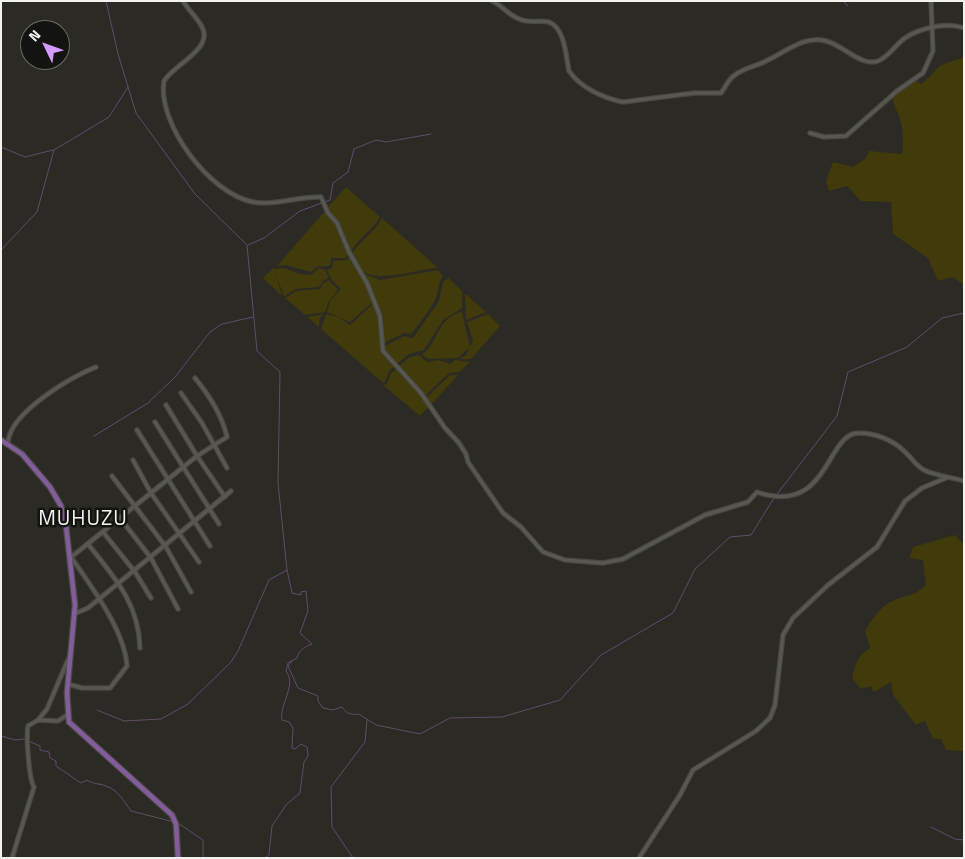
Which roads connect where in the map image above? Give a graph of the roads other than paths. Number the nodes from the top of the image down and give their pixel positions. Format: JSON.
{"nodes":[{"id":1,"x":183,"y":1,"type":"edge"},
{"id":2,"x":492,"y":1,"type":"edge"},
{"id":3,"x":931,"y":1,"type":"edge"},
{"id":4,"x":932,"y":28,"type":"junction"},
{"id":5,"x":964,"y":28,"type":"edge"},
{"id":6,"x":810,"y":133,"type":"dead end"},
{"id":7,"x":96,"y":366,"type":"dead end"},
{"id":8,"x":194,"y":378,"type":"dead end"},
{"id":9,"x":181,"y":393,"type":"dead end"},
{"id":10,"x":166,"y":405,"type":"dead end"},
{"id":11,"x":155,"y":422,"type":"dead end"},
{"id":12,"x":137,"y":430,"type":"dead end"},
{"id":13,"x":1,"y":440,"type":"edge"},
{"id":14,"x":8,"y":443,"type":"junction"},
{"id":15,"x":214,"y":445,"type":"junction"},
{"id":16,"x":197,"y":456,"type":"junction"},
{"id":17,"x":133,"y":460,"type":"dead end"},
{"id":18,"x":182,"y":468,"type":"junction"},
{"id":19,"x":227,"y":468,"type":"dead end"},
{"id":20,"x":112,"y":476,"type":"dead end"},
{"id":21,"x":948,"y":478,"type":"junction"},
{"id":22,"x":167,"y":480,"type":"junction"},
{"id":23,"x":964,"y":481,"type":"edge"},
{"id":24,"x":232,"y":491,"type":"dead end"},
{"id":25,"x":151,"y":493,"type":"junction"},
{"id":26,"x":225,"y":497,"type":"junction"},
{"id":27,"x":135,"y":506,"type":"junction"},
{"id":28,"x":210,"y":510,"type":"junction"},
{"id":29,"x":120,"y":518,"type":"junction"},
{"id":30,"x":195,"y":522,"type":"junction"},
{"id":31,"x":219,"y":524,"type":"dead end"},
{"id":32,"x":103,"y":532,"type":"junction"},
{"id":33,"x":181,"y":534,"type":"junction"},
{"id":34,"x":88,"y":544,"type":"junction"},
{"id":35,"x":210,"y":546,"type":"dead end"},
{"id":36,"x":166,"y":547,"type":"junction"},
{"id":37,"x":71,"y":558,"type":"junction"},
{"id":38,"x":151,"y":558,"type":"junction"},
{"id":39,"x":199,"y":562,"type":"dead end"},
{"id":40,"x":134,"y":572,"type":"junction"},
{"id":41,"x":119,"y":584,"type":"junction"},
{"id":42,"x":191,"y":592,"type":"dead end"},
{"id":43,"x":151,"y":598,"type":"dead end"},
{"id":44,"x":100,"y":599,"type":"junction"},
{"id":45,"x":178,"y":609,"type":"dead end"},
{"id":46,"x":74,"y":614,"type":"junction"},
{"id":47,"x":140,"y":648,"type":"dead end"},
{"id":48,"x":71,"y":652,"type":"junction"},
{"id":49,"x":68,"y":684,"type":"junction"},
{"id":50,"x":67,"y":715,"type":"junction"},
{"id":51,"x":38,"y":720,"type":"junction"},
{"id":52,"x":12,"y":858,"type":"edge"},
{"id":53,"x":178,"y":858,"type":"edge"},
{"id":54,"x":639,"y":858,"type":"edge"}],
"edges":[{"from":1,"to":21,"type":"street"},
{"from":2,"to":4,"type":"street"},
{"from":3,"to":4,"type":"street"},
{"from":4,"to":5,"type":"street"},
{"from":4,"to":6,"type":"street"},
{"from":7,"to":14,"type":"street"},
{"from":8,"to":15,"type":"street"},
{"from":9,"to":15,"type":"street"},
{"from":10,"to":16,"type":"street"},
{"from":11,"to":18,"type":"street"},
{"from":12,"to":22,"type":"street"},
{"from":13,"to":14,"type":"main road"},
{"from":14,"to":37,"type":"main road"},
{"from":15,"to":16,"type":"street"},
{"from":15,"to":19,"type":"street"},
{"from":16,"to":18,"type":"street"},
{"from":16,"to":26,"type":"street"},
{"from":17,"to":25,"type":"street"},
{"from":18,"to":22,"type":"street"},
{"from":18,"to":28,"type":"street"},
{"from":20,"to":27,"type":"street"},
{"from":21,"to":23,"type":"street"},
{"from":21,"to":54,"type":"street"},
{"from":22,"to":25,"type":"street"},
{"from":22,"to":30,"type":"street"},
{"from":24,"to":26,"type":"street"},
{"from":25,"to":27,"type":"street"},
{"from":25,"to":33,"type":"street"},
{"from":26,"to":28,"type":"street"},
{"from":27,"to":29,"type":"street"},
{"from":27,"to":36,"type":"street"},
{"from":28,"to":30,"type":"street"},
{"from":28,"to":31,"type":"street"},
{"from":29,"to":32,"type":"street"},
{"from":29,"to":38,"type":"street"},
{"from":30,"to":33,"type":"street"},
{"from":30,"to":35,"type":"street"},
{"from":32,"to":34,"type":"street"},
{"from":32,"to":40,"type":"street"},
{"from":33,"to":36,"type":"street"},
{"from":33,"to":39,"type":"street"},
{"from":34,"to":37,"type":"street"},
{"from":34,"to":41,"type":"street"},
{"from":36,"to":38,"type":"street"},
{"from":36,"to":42,"type":"street"},
{"from":37,"to":44,"type":"street"},
{"from":37,"to":46,"type":"main road"},
{"from":38,"to":40,"type":"street"},
{"from":38,"to":45,"type":"street"},
{"from":40,"to":41,"type":"street"},
{"from":40,"to":43,"type":"street"},
{"from":41,"to":44,"type":"street"},
{"from":41,"to":47,"type":"street"},
{"from":44,"to":46,"type":"street"},
{"from":44,"to":49,"type":"street"},
{"from":46,"to":48,"type":"main road"},
{"from":48,"to":49,"type":"main road"},
{"from":48,"to":51,"type":"street"},
{"from":49,"to":50,"type":"main road"},
{"from":50,"to":51,"type":"street"},
{"from":50,"to":53,"type":"main road"},
{"from":51,"to":52,"type":"street"}]}
